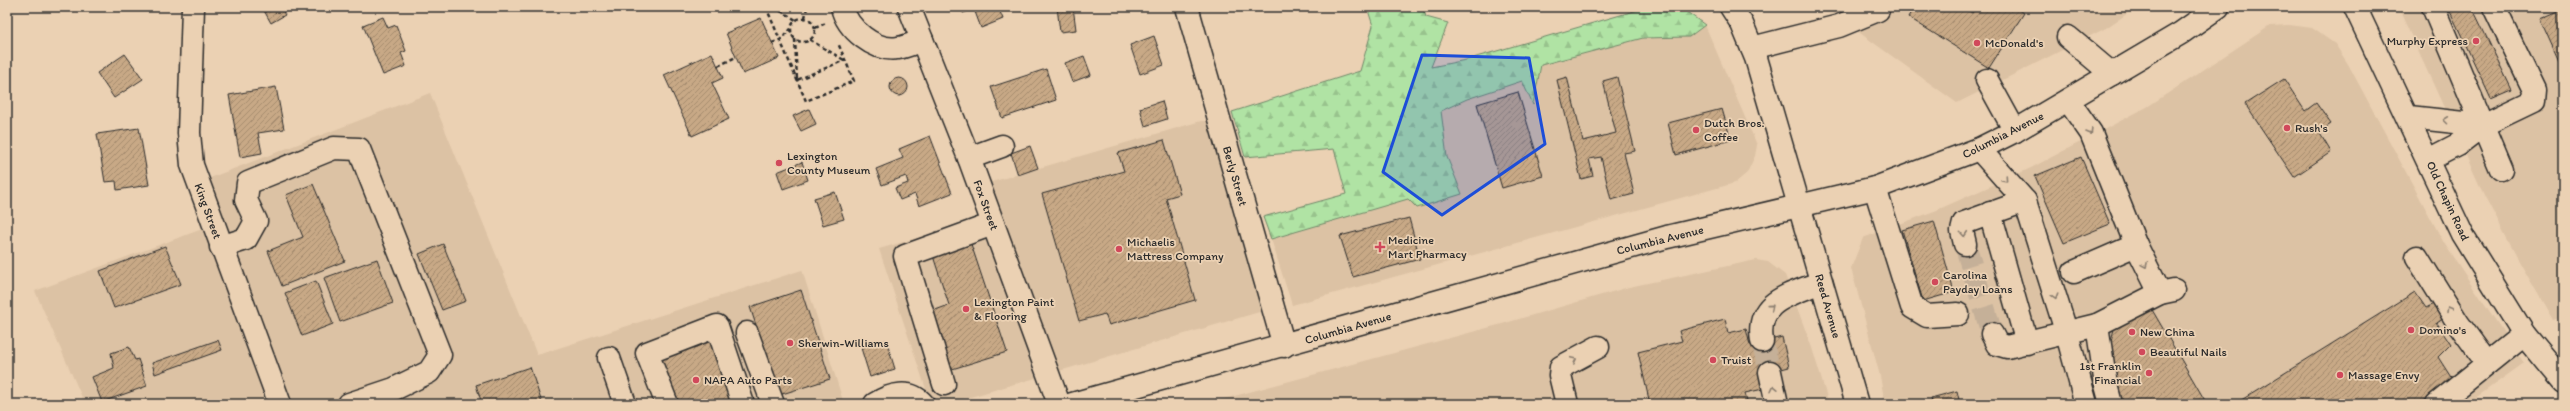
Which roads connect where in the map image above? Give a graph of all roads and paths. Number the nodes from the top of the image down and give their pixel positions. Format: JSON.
{"nodes":[{"id":1,"x":193,"y":7,"type":"edge"},
{"id":2,"x":766,"y":7,"type":"edge"},
{"id":3,"x":774,"y":7,"type":"edge"},
{"id":4,"x":807,"y":7,"type":"edge"},
{"id":5,"x":842,"y":7,"type":"edge"},
{"id":6,"x":909,"y":7,"type":"edge"},
{"id":7,"x":1187,"y":7,"type":"edge"},
{"id":8,"x":1731,"y":7,"type":"edge"},
{"id":9,"x":2218,"y":7,"type":"edge"},
{"id":10,"x":2356,"y":7,"type":"edge"},
{"id":11,"x":2433,"y":7,"type":"edge"},
{"id":12,"x":2494,"y":7,"type":"edge"},
{"id":13,"x":1878,"y":10,"type":"dead end"},
{"id":14,"x":805,"y":18,"type":"junction"},
{"id":15,"x":796,"y":20,"type":"junction"},
{"id":16,"x":791,"y":29,"type":"junction"},
{"id":17,"x":2068,"y":38,"type":"dead end"},
{"id":18,"x":795,"y":39,"type":"junction"},
{"id":19,"x":780,"y":40,"type":"junction"},
{"id":20,"x":810,"y":40,"type":"junction"},
{"id":21,"x":922,"y":40,"type":"junction"},
{"id":22,"x":772,"y":43,"type":"dead end"},
{"id":23,"x":1752,"y":48,"type":"junction"},
{"id":24,"x":736,"y":57,"type":"dead end"},
{"id":25,"x":718,"y":66,"type":"dead end"},
{"id":26,"x":2112,"y":74,"type":"junction"},
{"id":27,"x":797,"y":80,"type":"junction"},
{"id":28,"x":1986,"y":80,"type":"dead end"},
{"id":29,"x":854,"y":81,"type":"dead end"},
{"id":30,"x":2068,"y":100,"type":"junction"},
{"id":31,"x":2409,"y":117,"type":"junction"},
{"id":32,"x":2483,"y":125,"type":"junction"},
{"id":33,"x":2015,"y":131,"type":"junction"},
{"id":34,"x":1002,"y":146,"type":"dead end"},
{"id":35,"x":1979,"y":149,"type":"junction"},
{"id":36,"x":969,"y":158,"type":"junction"},
{"id":37,"x":2428,"y":160,"type":"junction"},
{"id":38,"x":2501,"y":169,"type":"dead end"},
{"id":39,"x":1875,"y":188,"type":"junction"},
{"id":40,"x":2025,"y":200,"type":"junction"},
{"id":41,"x":1800,"y":207,"type":"junction"},
{"id":42,"x":1990,"y":212,"type":"junction"},
{"id":43,"x":993,"y":224,"type":"junction"},
{"id":44,"x":1965,"y":244,"type":"tunnel mouth"},
{"id":45,"x":2136,"y":245,"type":"junction"},
{"id":46,"x":221,"y":247,"type":"junction"},
{"id":47,"x":2417,"y":257,"type":"dead end"},
{"id":48,"x":2074,"y":272,"type":"dead end"},
{"id":49,"x":1821,"y":282,"type":"junction"},
{"id":50,"x":1958,"y":314,"type":"dead end"},
{"id":51,"x":2097,"y":325,"type":"junction"},
{"id":52,"x":747,"y":334,"type":"dead end"},
{"id":53,"x":1992,"y":334,"type":"tunnel mouth"},
{"id":54,"x":2067,"y":334,"type":"junction"},
{"id":55,"x":2524,"y":334,"type":"junction"},
{"id":56,"x":1762,"y":341,"type":"tunnel mouth"},
{"id":57,"x":2027,"y":343,"type":"junction"},
{"id":58,"x":1284,"y":346,"type":"junction"},
{"id":59,"x":1598,"y":347,"type":"dead end"},
{"id":60,"x":609,"y":358,"type":"dead end"},
{"id":61,"x":2487,"y":363,"type":"junction"},
{"id":62,"x":1770,"y":372,"type":"tunnel mouth"},
{"id":63,"x":2563,"y":381,"type":"edge"},
{"id":64,"x":944,"y":384,"type":"dead end"},
{"id":65,"x":280,"y":404,"type":"edge"},
{"id":66,"x":349,"y":404,"type":"edge"},
{"id":67,"x":626,"y":404,"type":"edge"},
{"id":68,"x":667,"y":404,"type":"edge"},
{"id":69,"x":743,"y":404,"type":"edge"},
{"id":70,"x":773,"y":404,"type":"edge"},
{"id":71,"x":875,"y":404,"type":"edge"},
{"id":72,"x":923,"y":404,"type":"edge"},
{"id":73,"x":1059,"y":404,"type":"edge"},
{"id":74,"x":1072,"y":404,"type":"edge"},
{"id":75,"x":1567,"y":404,"type":"edge"},
{"id":76,"x":1777,"y":404,"type":"edge"},
{"id":77,"x":1856,"y":404,"type":"edge"},
{"id":78,"x":2086,"y":404,"type":"edge"},
{"id":79,"x":2111,"y":404,"type":"edge"},
{"id":80,"x":2437,"y":404,"type":"edge"}],
"edges":[{"from":1,"to":46,"type":"street","name":"King Street"},
{"from":2,"to":19,"type":"path"},
{"from":3,"to":15,"type":"path"},
{"from":4,"to":14,"type":"path"},
{"from":5,"to":21,"type":"street"},
{"from":6,"to":21,"type":"street","name":"Fox Street"},
{"from":7,"to":58,"type":"street","name":"Berly Street"},
{"from":8,"to":23,"type":"street","name":"Reed Avenue"},
{"from":9,"to":26,"type":"street","name":"Columbia Avenue"},
{"from":10,"to":31,"type":"street","name":"Old Chapin Road"},
{"from":11,"to":32,"type":"street"},
{"from":12,"to":32,"type":"street"},
{"from":13,"to":23,"type":"street"},
{"from":14,"to":15,"type":"path"},
{"from":14,"to":20,"type":"path"},
{"from":15,"to":16,"type":"path"},
{"from":16,"to":18,"type":"path"},
{"from":16,"to":19,"type":"path"},
{"from":17,"to":26,"type":"street"},
{"from":18,"to":20,"type":"path"},
{"from":18,"to":27,"type":"path"},
{"from":19,"to":22,"type":"path"},
{"from":19,"to":27,"type":"path"},
{"from":20,"to":27,"type":"path"},
{"from":21,"to":36,"type":"street","name":"Fox Street"},
{"from":23,"to":41,"type":"street","name":"Reed Avenue"},
{"from":24,"to":25,"type":"path"},
{"from":26,"to":30,"type":"street","name":"Columbia Avenue"},
{"from":27,"to":29,"type":"path"},
{"from":28,"to":33,"type":"street"},
{"from":30,"to":33,"type":"street","name":"Columbia Avenue"},
{"from":30,"to":45,"type":"street","one_way":true},
{"from":32,"to":31,"type":"street","one_way":true},
{"from":31,"to":37,"type":"street","name":"Old Chapin Road"},
{"from":32,"to":37,"type":"street"},
{"from":32,"to":38,"type":"street"},
{"from":33,"to":35,"type":"street","name":"Columbia Avenue"},
{"from":34,"to":36,"type":"street"},
{"from":35,"to":39,"type":"street","name":"Columbia Avenue"},
{"from":35,"to":40,"type":"street","one_way":true},
{"from":36,"to":43,"type":"street","name":"Fox Street"},
{"from":37,"to":55,"type":"street","name":"Old Chapin Road"},
{"from":39,"to":41,"type":"street","name":"Columbia Avenue"},
{"from":39,"to":50,"type":"street"},
{"from":40,"to":42,"type":"street"},
{"from":40,"to":54,"type":"street","one_way":true},
{"from":41,"to":49,"type":"street","name":"Reed Avenue"},
{"from":41,"to":58,"type":"street","name":"Columbia Avenue"},
{"from":42,"to":44,"type":"street","one_way":true},
{"from":42,"to":57,"type":"street"},
{"from":43,"to":64,"type":"street"},
{"from":43,"to":73,"type":"street","name":"Fox Street"},
{"from":45,"to":48,"type":"street"},
{"from":45,"to":51,"type":"street","one_way":true},
{"from":46,"to":65,"type":"street","name":"King Street"},
{"from":46,"to":66,"type":"street"},
{"from":61,"to":47,"type":"street","one_way":true},
{"from":56,"to":49,"type":"street","one_way":true},
{"from":49,"to":77,"type":"street","name":"Reed Avenue"},
{"from":51,"to":54,"type":"street"},
{"from":51,"to":79,"type":"street"},
{"from":52,"to":70,"type":"street"},
{"from":53,"to":57,"type":"street"},
{"from":54,"to":57,"type":"street"},
{"from":54,"to":78,"type":"street"},
{"from":55,"to":61,"type":"street"},
{"from":55,"to":63,"type":"street","name":"Old Chapin Road"},
{"from":58,"to":74,"type":"street","name":"Columbia Avenue"},
{"from":75,"to":59,"type":"street","one_way":true},
{"from":60,"to":67,"type":"street"},
{"from":61,"to":80,"type":"street"},
{"from":76,"to":62,"type":"street","one_way":true},
{"from":68,"to":69,"type":"street"},
{"from":71,"to":72,"type":"street"}]}
